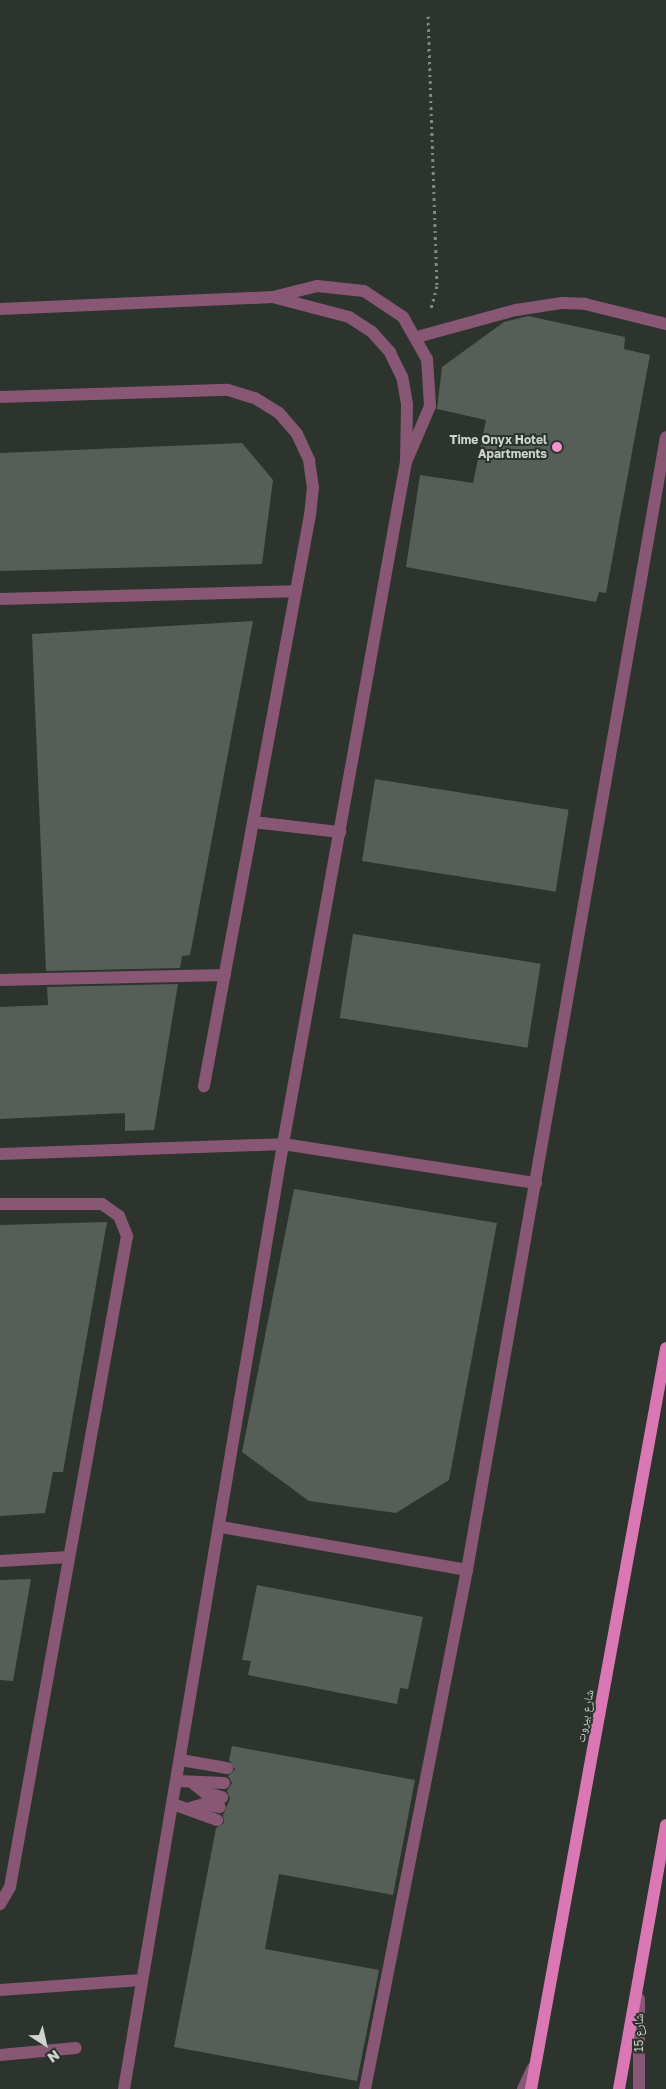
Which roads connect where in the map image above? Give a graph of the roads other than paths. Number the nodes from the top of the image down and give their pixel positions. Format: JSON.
{"nodes":[{"id":1,"x":273,"y":297,"type":"junction"},
{"id":2,"x":0,"y":309,"type":"edge"},
{"id":3,"x":666,"y":324,"type":"edge"},
{"id":4,"x":417,"y":337,"type":"junction"},
{"id":5,"x":0,"y":397,"type":"edge"},
{"id":6,"x":666,"y":437,"type":"edge"},
{"id":7,"x":406,"y":462,"type":"junction"},
{"id":8,"x":296,"y":591,"type":"junction"},
{"id":9,"x":0,"y":599,"type":"edge"},
{"id":10,"x":254,"y":822,"type":"junction"},
{"id":11,"x":340,"y":832,"type":"junction"},
{"id":12,"x":225,"y":975,"type":"junction"},
{"id":13,"x":0,"y":980,"type":"edge"},
{"id":14,"x":204,"y":1086,"type":"dead end"},
{"id":15,"x":283,"y":1144,"type":"junction"},
{"id":16,"x":0,"y":1154,"type":"edge"},
{"id":17,"x":536,"y":1183,"type":"junction"},
{"id":18,"x":0,"y":1204,"type":"edge"},
{"id":19,"x":666,"y":1348,"type":"edge"},
{"id":20,"x":221,"y":1526,"type":"junction"},
{"id":21,"x":69,"y":1557,"type":"junction"},
{"id":22,"x":0,"y":1561,"type":"edge"},
{"id":23,"x":466,"y":1570,"type":"junction"},
{"id":24,"x":181,"y":1760,"type":"junction"},
{"id":25,"x":227,"y":1768,"type":"dead end"},
{"id":26,"x":178,"y":1781,"type":"junction"},
{"id":27,"x":224,"y":1783,"type":"dead end"},
{"id":28,"x":194,"y":1784,"type":"junction"},
{"id":29,"x":173,"y":1804,"type":"junction"},
{"id":30,"x":666,"y":1825,"type":"edge"},
{"id":31,"x":0,"y":1904,"type":"edge"},
{"id":32,"x":639,"y":1977,"type":"junction"},
{"id":33,"x":140,"y":1980,"type":"junction"},
{"id":34,"x":0,"y":1990,"type":"edge"},
{"id":35,"x":76,"y":2048,"type":"dead end"},
{"id":36,"x":0,"y":2055,"type":"edge"},
{"id":37,"x":535,"y":2064,"type":"junction"},
{"id":38,"x":124,"y":2089,"type":"edge"},
{"id":39,"x":365,"y":2089,"type":"edge"},
{"id":40,"x":523,"y":2089,"type":"edge"},
{"id":41,"x":531,"y":2089,"type":"edge"},
{"id":42,"x":619,"y":2089,"type":"edge"},
{"id":43,"x":639,"y":2089,"type":"edge"}],
"edges":[{"from":1,"to":2,"type":"street"},
{"from":1,"to":4,"type":"street"},
{"from":1,"to":7,"type":"street"},
{"from":3,"to":4,"type":"street"},
{"from":4,"to":7,"type":"street"},
{"from":5,"to":8,"type":"street"},
{"from":6,"to":17,"type":"street"},
{"from":7,"to":11,"type":"street"},
{"from":8,"to":9,"type":"street"},
{"from":8,"to":10,"type":"street"},
{"from":10,"to":11,"type":"street"},
{"from":10,"to":12,"type":"street"},
{"from":11,"to":15,"type":"street"},
{"from":12,"to":13,"type":"street"},
{"from":12,"to":14,"type":"street"},
{"from":15,"to":16,"type":"street"},
{"from":15,"to":17,"type":"street"},
{"from":15,"to":20,"type":"street"},
{"from":17,"to":23,"type":"street"},
{"from":18,"to":21,"type":"street"},
{"from":19,"to":37,"type":"main road","name":"شارع بيروت"},
{"from":20,"to":23,"type":"street"},
{"from":20,"to":24,"type":"street"},
{"from":21,"to":22,"type":"street"},
{"from":21,"to":31,"type":"street"},
{"from":23,"to":39,"type":"street"},
{"from":24,"to":25,"type":"street"},
{"from":24,"to":26,"type":"street"},
{"from":26,"to":28,"type":"street"},
{"from":26,"to":29,"type":"street"},
{"from":27,"to":28,"type":"street"},
{"from":28,"to":29,"type":"street"},
{"from":29,"to":33,"type":"street"},
{"from":30,"to":32,"type":"main road"},
{"from":32,"to":42,"type":"main road"},
{"from":32,"to":43,"type":"street","name":"شارع 15"},
{"from":33,"to":34,"type":"street"},
{"from":33,"to":38,"type":"street"},
{"from":35,"to":36,"type":"street"},
{"from":37,"to":40,"type":"street"},
{"from":37,"to":41,"type":"main road","name":"شارع بيروت"}]}
